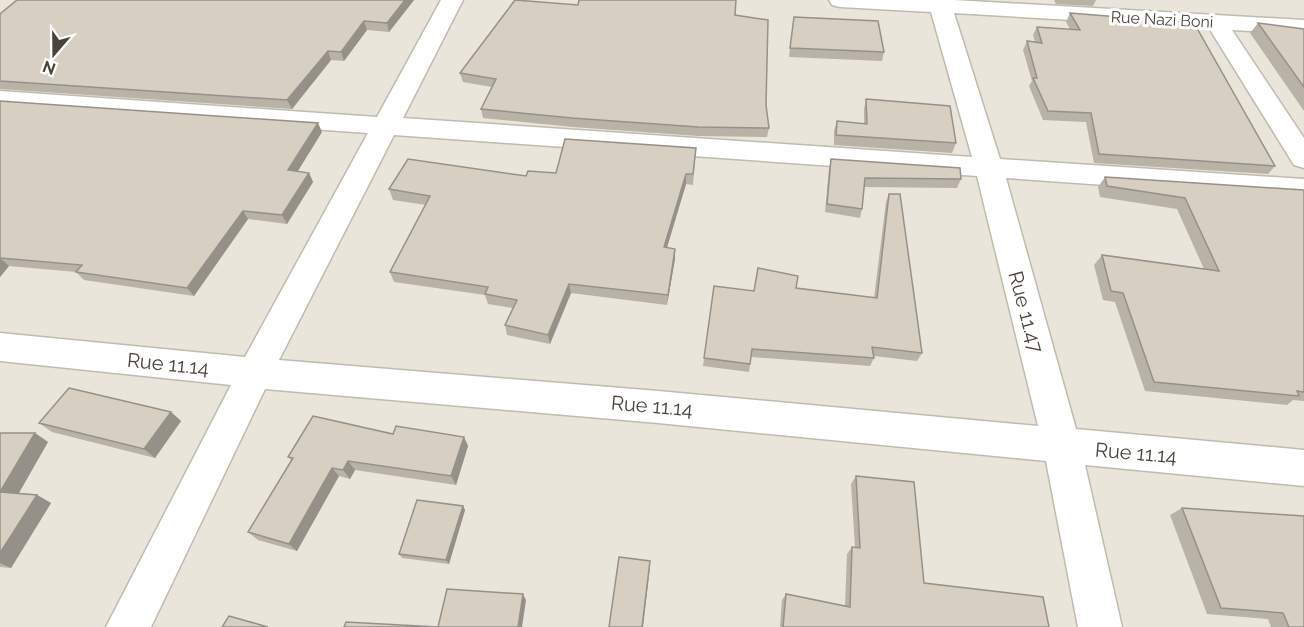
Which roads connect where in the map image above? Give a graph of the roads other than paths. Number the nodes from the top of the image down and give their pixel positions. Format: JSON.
{"nodes":[{"id":1,"x":452,"y":0,"type":"edge"},
{"id":2,"x":840,"y":0,"type":"edge"},
{"id":3,"x":940,"y":3,"type":"edge"},
{"id":4,"x":1215,"y":22,"type":"junction"},
{"id":5,"x":1304,"y":27,"type":"edge"},
{"id":6,"x":0,"y":99,"type":"edge"},
{"id":7,"x":385,"y":127,"type":"junction"},
{"id":8,"x":1304,"y":159,"type":"edge"},
{"id":9,"x":988,"y":168,"type":"junction"},
{"id":10,"x":1304,"y":189,"type":"edge"},
{"id":11,"x":0,"y":347,"type":"edge"},
{"id":12,"x":255,"y":373,"type":"junction"},
{"id":13,"x":1062,"y":447,"type":"junction"},
{"id":14,"x":1304,"y":468,"type":"edge"},
{"id":15,"x":128,"y":627,"type":"edge"},
{"id":16,"x":1100,"y":627,"type":"edge"}],
"edges":[{"from":1,"to":7,"type":"street"},
{"from":2,"to":3,"type":"street","name":"Rue Nazi Boni"},
{"from":3,"to":4,"type":"street","name":"Rue Nazi Boni"},
{"from":3,"to":9,"type":"street","name":"Rue 11.47"},
{"from":4,"to":5,"type":"street","name":"Rue Nazi Boni"},
{"from":4,"to":8,"type":"street"},
{"from":6,"to":7,"type":"street"},
{"from":7,"to":9,"type":"street"},
{"from":7,"to":12,"type":"street"},
{"from":9,"to":10,"type":"street"},
{"from":9,"to":13,"type":"street","name":"Rue 11.47"},
{"from":11,"to":12,"type":"street","name":"Rue 11.14"},
{"from":12,"to":13,"type":"street","name":"Rue 11.14"},
{"from":12,"to":15,"type":"street"},
{"from":13,"to":14,"type":"street","name":"Rue 11.14"},
{"from":13,"to":16,"type":"street","name":"Rue 11.47"}]}
